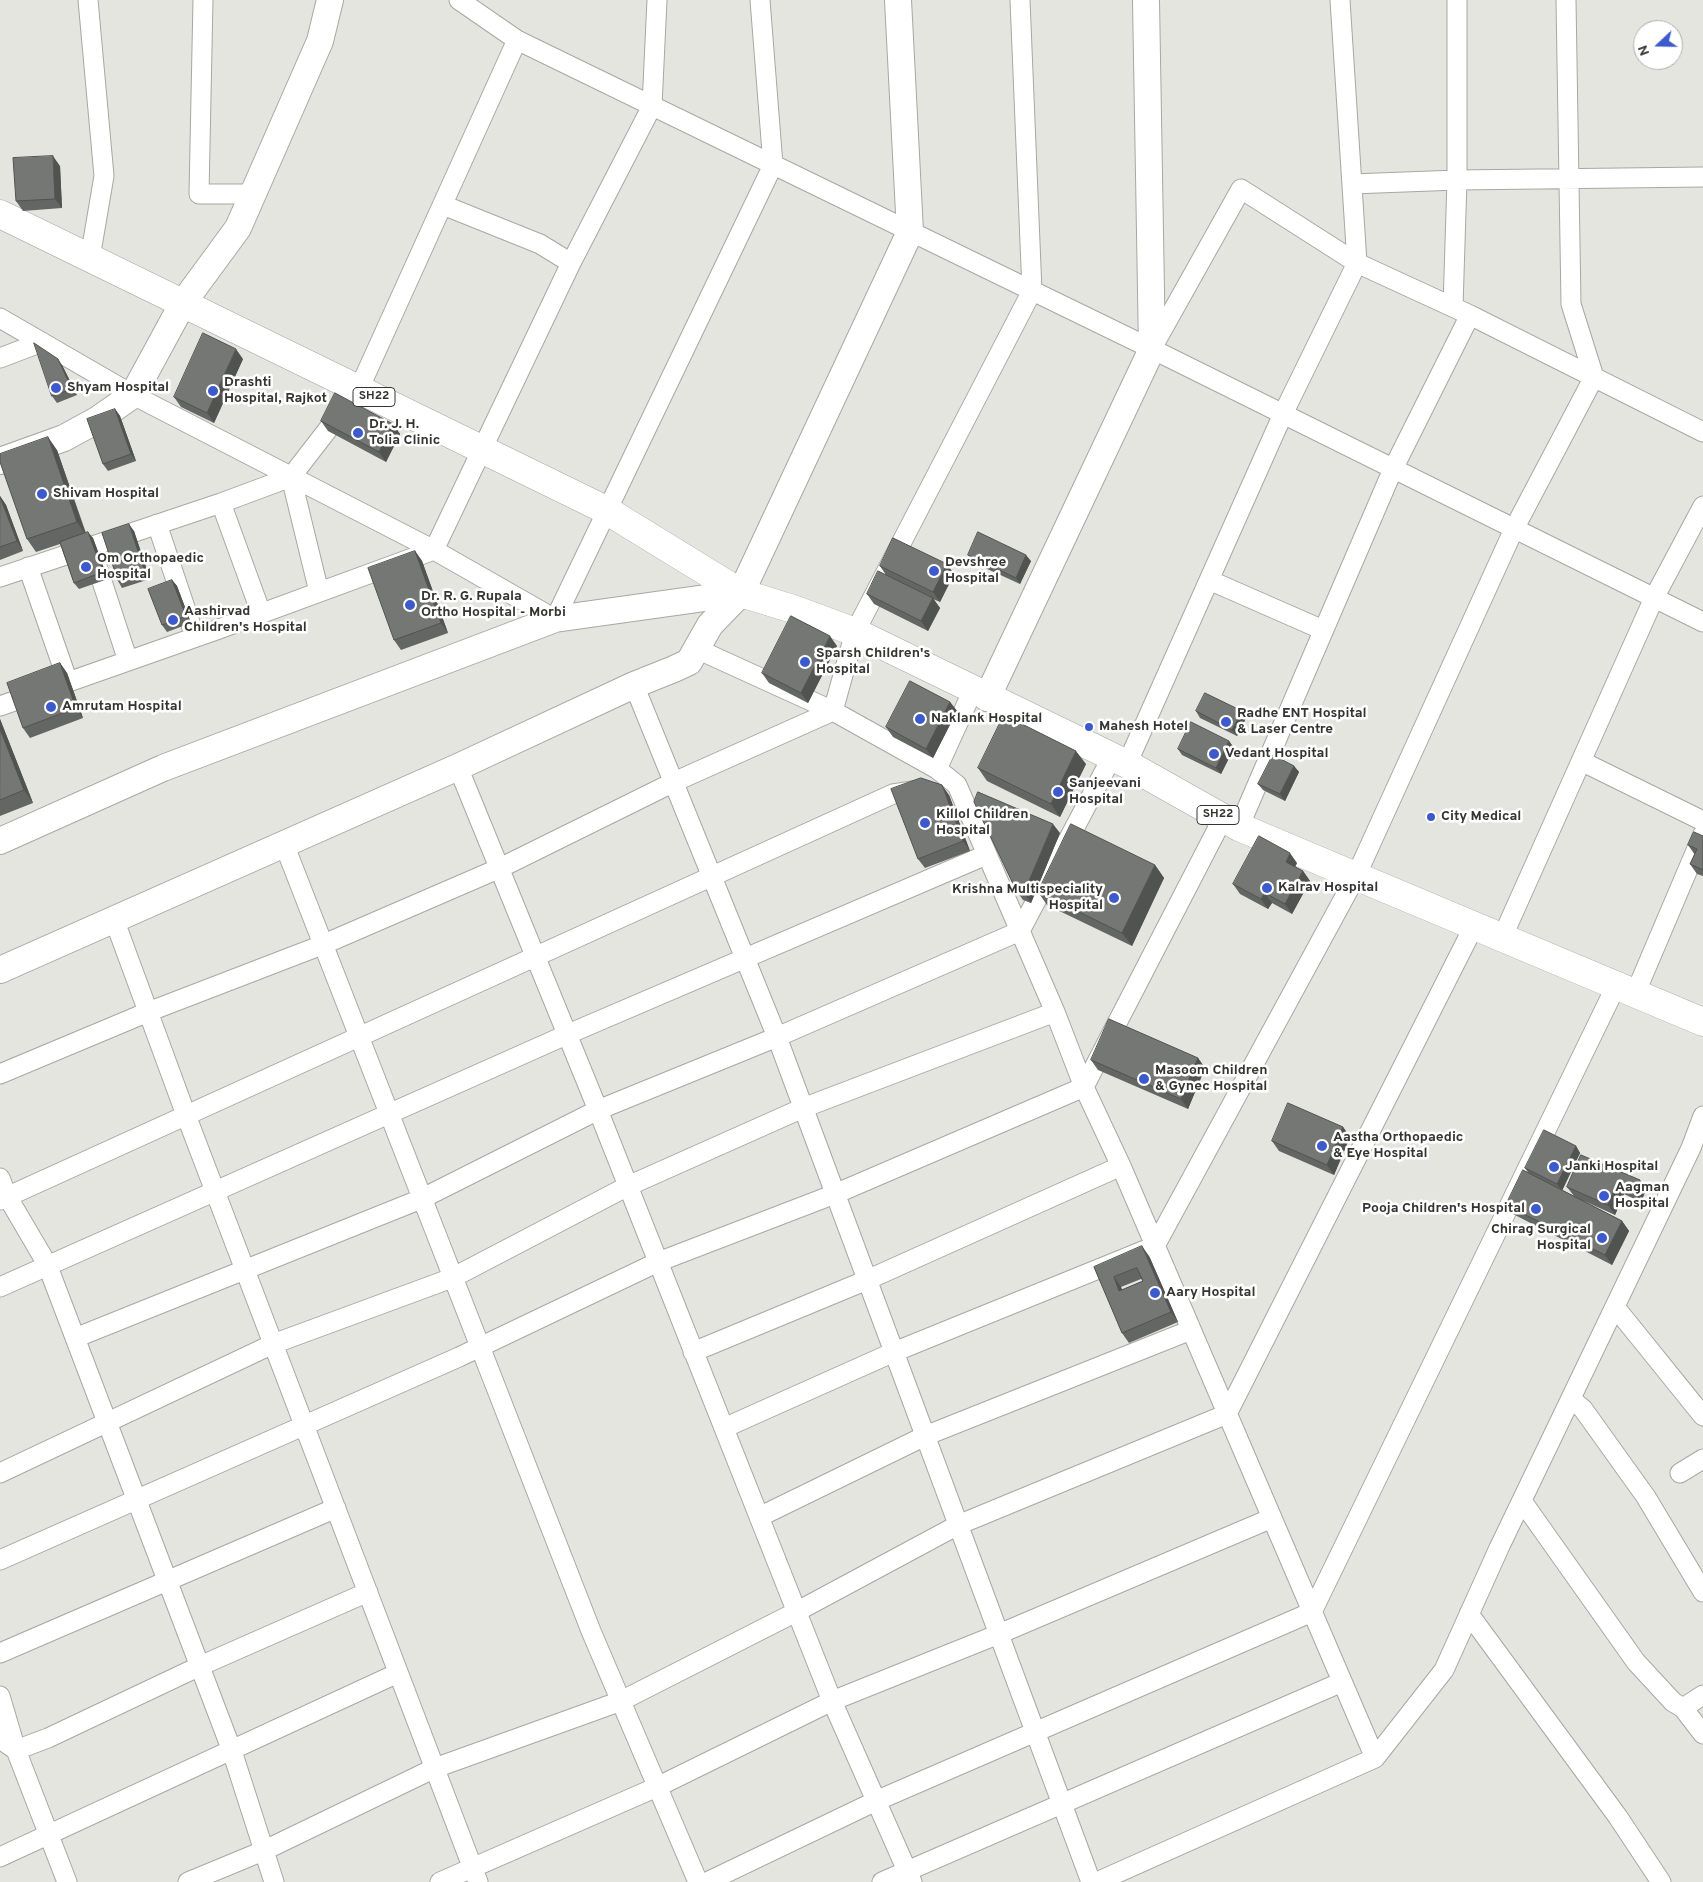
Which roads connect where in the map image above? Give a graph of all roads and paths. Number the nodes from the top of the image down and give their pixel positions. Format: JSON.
{"nodes":[{"id":1,"x":88,"y":0,"type":"edge"},
{"id":2,"x":203,"y":0,"type":"edge"},
{"id":3,"x":330,"y":0,"type":"edge"},
{"id":4,"x":460,"y":0,"type":"edge"},
{"id":5,"x":657,"y":0,"type":"edge"},
{"id":6,"x":760,"y":0,"type":"edge"},
{"id":7,"x":898,"y":0,"type":"edge"},
{"id":8,"x":1020,"y":0,"type":"edge"},
{"id":9,"x":1146,"y":0,"type":"edge"},
{"id":10,"x":1340,"y":0,"type":"edge"},
{"id":11,"x":1457,"y":0,"type":"edge"},
{"id":12,"x":1566,"y":0,"type":"edge"},
{"id":13,"x":517,"y":40,"type":"junction"},
{"id":14,"x":652,"y":106,"type":"junction"},
{"id":15,"x":773,"y":165,"type":"junction"},
{"id":16,"x":1703,"y":177,"type":"edge"},
{"id":17,"x":1457,"y":180,"type":"junction"},
{"id":18,"x":1569,"y":180,"type":"junction"},
{"id":19,"x":1352,"y":184,"type":"junction"},
{"id":20,"x":253,"y":194,"type":"junction"},
{"id":21,"x":443,"y":205,"type":"junction"},
{"id":22,"x":1,"y":213,"type":"edge"},
{"id":23,"x":910,"y":232,"type":"junction"},
{"id":24,"x":90,"y":258,"type":"junction"},
{"id":25,"x":572,"y":263,"type":"junction"},
{"id":26,"x":1357,"y":263,"type":"junction"},
{"id":27,"x":1032,"y":291,"type":"junction"},
{"id":28,"x":183,"y":303,"type":"junction"},
{"id":29,"x":1453,"y":307,"type":"junction"},
{"id":30,"x":1470,"y":315,"type":"junction"},
{"id":31,"x":0,"y":318,"type":"edge"},
{"id":32,"x":42,"y":342,"type":"junction"},
{"id":33,"x":1152,"y":349,"type":"junction"},
{"id":34,"x":0,"y":358,"type":"edge"},
{"id":35,"x":1594,"y":377,"type":"junction"},
{"id":36,"x":359,"y":389,"type":"junction"},
{"id":37,"x":133,"y":395,"type":"junction"},
{"id":38,"x":1283,"y":414,"type":"junction"},
{"id":39,"x":1703,"y":432,"type":"edge"},
{"id":40,"x":483,"y":450,"type":"junction"},
{"id":41,"x":0,"y":462,"type":"edge"},
{"id":42,"x":1393,"y":469,"type":"junction"},
{"id":43,"x":291,"y":476,"type":"junction"},
{"id":44,"x":221,"y":503,"type":"junction"},
{"id":45,"x":1703,"y":506,"type":"edge"},
{"id":46,"x":606,"y":510,"type":"junction"},
{"id":47,"x":157,"y":524,"type":"junction"},
{"id":48,"x":1514,"y":529,"type":"junction"},
{"id":49,"x":91,"y":546,"type":"junction"},
{"id":50,"x":434,"y":550,"type":"junction"},
{"id":51,"x":28,"y":567,"type":"junction"},
{"id":52,"x":0,"y":577,"type":"edge"},
{"id":53,"x":1209,"y":580,"type":"junction"},
{"id":54,"x":319,"y":592,"type":"junction"},
{"id":55,"x":741,"y":593,"type":"junction"},
{"id":56,"x":1654,"y":598,"type":"junction"},
{"id":57,"x":261,"y":613,"type":"junction"},
{"id":58,"x":555,"y":619,"type":"junction"},
{"id":59,"x":1703,"y":622,"type":"edge"},
{"id":60,"x":1323,"y":630,"type":"junction"},
{"id":61,"x":855,"y":632,"type":"junction"},
{"id":62,"x":195,"y":637,"type":"junction"},
{"id":63,"x":697,"y":649,"type":"junction"},
{"id":64,"x":128,"y":660,"type":"junction"},
{"id":65,"x":68,"y":682,"type":"junction"},
{"id":66,"x":634,"y":684,"type":"junction"},
{"id":67,"x":980,"y":694,"type":"junction"},
{"id":68,"x":2,"y":700,"type":"edge"},
{"id":69,"x":833,"y":711,"type":"junction"},
{"id":70,"x":1119,"y":761,"type":"junction"},
{"id":71,"x":1581,"y":761,"type":"junction"},
{"id":72,"x":458,"y":767,"type":"junction"},
{"id":73,"x":937,"y":769,"type":"junction"},
{"id":74,"x":674,"y":782,"type":"junction"},
{"id":75,"x":957,"y":784,"type":"junction"},
{"id":76,"x":1703,"y":821,"type":"edge"},
{"id":77,"x":1231,"y":822,"type":"junction"},
{"id":78,"x":1703,"y":834,"type":"edge"},
{"id":79,"x":0,"y":840,"type":"edge"},
{"id":80,"x":284,"y":844,"type":"junction"},
{"id":81,"x":986,"y":855,"type":"junction"},
{"id":82,"x":500,"y":868,"type":"junction"},
{"id":83,"x":1356,"y":876,"type":"junction"},
{"id":84,"x":712,"y":877,"type":"junction"},
{"id":85,"x":114,"y":920,"type":"junction"},
{"id":86,"x":1474,"y":926,"type":"junction"},
{"id":87,"x":1020,"y":931,"type":"junction"},
{"id":88,"x":1502,"y":938,"type":"junction"},
{"id":89,"x":322,"y":945,"type":"junction"},
{"id":90,"x":536,"y":956,"type":"junction"},
{"id":91,"x":745,"y":959,"type":"junction"},
{"id":92,"x":0,"y":970,"type":"edge"},
{"id":93,"x":1626,"y":990,"type":"junction"},
{"id":94,"x":148,"y":1012,"type":"junction"},
{"id":95,"x":1054,"y":1012,"type":"junction"},
{"id":96,"x":1703,"y":1022,"type":"edge"},
{"id":97,"x":567,"y":1035,"type":"junction"},
{"id":98,"x":777,"y":1037,"type":"junction"},
{"id":99,"x":358,"y":1038,"type":"junction"},
{"id":100,"x":0,"y":1074,"type":"edge"},
{"id":101,"x":1084,"y":1087,"type":"junction"},
{"id":102,"x":803,"y":1108,"type":"junction"},
{"id":103,"x":598,"y":1110,"type":"junction"},
{"id":104,"x":387,"y":1114,"type":"junction"},
{"id":105,"x":186,"y":1115,"type":"junction"},
{"id":106,"x":1703,"y":1116,"type":"edge"},
{"id":107,"x":1121,"y":1166,"type":"junction"},
{"id":108,"x":0,"y":1178,"type":"edge"},
{"id":109,"x":628,"y":1186,"type":"junction"},
{"id":110,"x":215,"y":1191,"type":"junction"},
{"id":111,"x":835,"y":1194,"type":"junction"},
{"id":112,"x":4,"y":1198,"type":"edge"},
{"id":113,"x":421,"y":1199,"type":"junction"},
{"id":114,"x":1155,"y":1246,"type":"junction"},
{"id":115,"x":658,"y":1262,"type":"junction"},
{"id":116,"x":46,"y":1264,"type":"junction"},
{"id":117,"x":245,"y":1269,"type":"junction"},
{"id":118,"x":452,"y":1278,"type":"junction"},
{"id":119,"x":867,"y":1280,"type":"junction"},
{"id":120,"x":0,"y":1286,"type":"edge"},
{"id":121,"x":1615,"y":1307,"type":"junction"},
{"id":122,"x":1191,"y":1330,"type":"junction"},
{"id":123,"x":75,"y":1338,"type":"junction"},
{"id":124,"x":273,"y":1344,"type":"junction"},
{"id":125,"x":479,"y":1347,"type":"junction"},
{"id":126,"x":693,"y":1352,"type":"junction"},
{"id":127,"x":894,"y":1352,"type":"junction"},
{"id":128,"x":1571,"y":1399,"type":"junction"},
{"id":129,"x":1227,"y":1414,"type":"junction"},
{"id":130,"x":1703,"y":1416,"type":"edge"},
{"id":131,"x":107,"y":1422,"type":"junction"},
{"id":132,"x":304,"y":1426,"type":"junction"},
{"id":133,"x":724,"y":1428,"type":"junction"},
{"id":134,"x":925,"y":1436,"type":"junction"},
{"id":135,"x":1703,"y":1459,"type":"edge"},
{"id":136,"x":0,"y":1473,"type":"edge"},
{"id":137,"x":1680,"y":1473,"type":"dead end"},
{"id":138,"x":137,"y":1500,"type":"junction"},
{"id":139,"x":1522,"y":1501,"type":"junction"},
{"id":140,"x":336,"y":1508,"type":"junction"},
{"id":141,"x":759,"y":1517,"type":"junction"},
{"id":142,"x":1272,"y":1518,"type":"junction"},
{"id":143,"x":958,"y":1525,"type":"junction"},
{"id":144,"x":0,"y":1560,"type":"edge"},
{"id":145,"x":168,"y":1581,"type":"junction"},
{"id":146,"x":368,"y":1592,"type":"junction"},
{"id":147,"x":1703,"y":1592,"type":"edge"},
{"id":148,"x":796,"y":1612,"type":"junction"},
{"id":149,"x":1312,"y":1612,"type":"junction"},
{"id":150,"x":1469,"y":1614,"type":"junction"},
{"id":151,"x":998,"y":1634,"type":"junction"},
{"id":152,"x":0,"y":1653,"type":"edge"},
{"id":153,"x":200,"y":1666,"type":"junction"},
{"id":154,"x":398,"y":1673,"type":"junction"},
{"id":155,"x":1342,"y":1682,"type":"junction"},
{"id":156,"x":1703,"y":1695,"type":"edge"},
{"id":157,"x":0,"y":1696,"type":"edge"},
{"id":158,"x":620,"y":1701,"type":"junction"},
{"id":159,"x":832,"y":1701,"type":"junction"},
{"id":160,"x":1683,"y":1708,"type":"junction"},
{"id":161,"x":1035,"y":1732,"type":"junction"},
{"id":162,"x":1703,"y":1734,"type":"edge"},
{"id":163,"x":0,"y":1739,"type":"edge"},
{"id":164,"x":16,"y":1750,"type":"junction"},
{"id":165,"x":232,"y":1751,"type":"junction"},
{"id":166,"x":1375,"y":1758,"type":"junction"},
{"id":167,"x":435,"y":1768,"type":"junction"},
{"id":168,"x":657,"y":1787,"type":"junction"},
{"id":169,"x":876,"y":1800,"type":"junction"},
{"id":170,"x":1062,"y":1803,"type":"junction"},
{"id":171,"x":48,"y":1836,"type":"junction"},
{"id":172,"x":263,"y":1851,"type":"junction"},
{"id":173,"x":0,"y":1857,"type":"edge"},
{"id":174,"x":475,"y":1875,"type":"edge"},
{"id":175,"x":909,"y":1876,"type":"edge"},
{"id":176,"x":1100,"y":1881,"type":"edge"},
{"id":177,"x":67,"y":1882,"type":"edge"},
{"id":178,"x":188,"y":1882,"type":"edge"},
{"id":179,"x":274,"y":1882,"type":"edge"},
{"id":180,"x":440,"y":1882,"type":"edge"},
{"id":181,"x":698,"y":1882,"type":"edge"},
{"id":182,"x":707,"y":1882,"type":"edge"},
{"id":183,"x":882,"y":1882,"type":"edge"},
{"id":184,"x":1660,"y":1882,"type":"edge"}],
"edges":[{"from":1,"to":24,"type":"street"},
{"from":2,"to":20,"type":"street"},
{"from":3,"to":20,"type":"street"},
{"from":4,"to":13,"type":"street"},
{"from":5,"to":14,"type":"street"},
{"from":6,"to":15,"type":"street"},
{"from":7,"to":23,"type":"street"},
{"from":8,"to":27,"type":"street"},
{"from":9,"to":33,"type":"street"},
{"from":10,"to":19,"type":"street"},
{"from":11,"to":17,"type":"street"},
{"from":12,"to":18,"type":"street"},
{"from":13,"to":14,"type":"street"},
{"from":13,"to":21,"type":"street"},
{"from":14,"to":15,"type":"street"},
{"from":14,"to":25,"type":"street"},
{"from":15,"to":23,"type":"street"},
{"from":15,"to":46,"type":"street"},
{"from":16,"to":18,"type":"street"},
{"from":17,"to":18,"type":"street"},
{"from":17,"to":19,"type":"street"},
{"from":17,"to":29,"type":"street"},
{"from":18,"to":35,"type":"street"},
{"from":19,"to":26,"type":"street"},
{"from":20,"to":28,"type":"street"},
{"from":21,"to":25,"type":"street"},
{"from":21,"to":36,"type":"street"},
{"from":22,"to":24,"type":"main road","number":"SH22"},
{"from":23,"to":27,"type":"street"},
{"from":23,"to":55,"type":"street"},
{"from":24,"to":28,"type":"main road","number":"SH22"},
{"from":25,"to":40,"type":"street"},
{"from":26,"to":29,"type":"street"},
{"from":26,"to":33,"type":"street"},
{"from":26,"to":38,"type":"street"},
{"from":27,"to":33,"type":"street"},
{"from":27,"to":61,"type":"street"},
{"from":28,"to":36,"type":"main road","number":"SH22"},
{"from":28,"to":37,"type":"street"},
{"from":29,"to":30,"type":"street"},
{"from":30,"to":35,"type":"street"},
{"from":30,"to":42,"type":"street"},
{"from":31,"to":32,"type":"street"},
{"from":32,"to":34,"type":"street"},
{"from":32,"to":37,"type":"street"},
{"from":33,"to":38,"type":"street"},
{"from":33,"to":67,"type":"street"},
{"from":35,"to":39,"type":"street"},
{"from":35,"to":48,"type":"street"},
{"from":36,"to":40,"type":"main road","number":"SH22"},
{"from":36,"to":43,"type":"street"},
{"from":37,"to":41,"type":"street"},
{"from":37,"to":43,"type":"street"},
{"from":38,"to":42,"type":"street"},
{"from":38,"to":53,"type":"street"},
{"from":40,"to":46,"type":"main road","number":"SH22"},
{"from":40,"to":50,"type":"street"},
{"from":42,"to":48,"type":"street"},
{"from":42,"to":60,"type":"street"},
{"from":43,"to":44,"type":"street"},
{"from":43,"to":50,"type":"street"},
{"from":43,"to":54,"type":"street"},
{"from":44,"to":47,"type":"street"},
{"from":44,"to":57,"type":"street"},
{"from":45,"to":56,"type":"street"},
{"from":46,"to":55,"type":"main road","number":"SH22"},
{"from":46,"to":58,"type":"street"},
{"from":47,"to":49,"type":"street"},
{"from":47,"to":62,"type":"street"},
{"from":48,"to":56,"type":"street"},
{"from":48,"to":83,"type":"street"},
{"from":49,"to":51,"type":"street"},
{"from":49,"to":64,"type":"street"},
{"from":50,"to":54,"type":"street"},
{"from":50,"to":58,"type":"street"},
{"from":51,"to":52,"type":"street"},
{"from":51,"to":65,"type":"street"},
{"from":53,"to":60,"type":"street"},
{"from":53,"to":70,"type":"street"},
{"from":54,"to":57,"type":"street"},
{"from":55,"to":58,"type":"street"},
{"from":55,"to":61,"type":"main road","number":"SH22"},
{"from":55,"to":63,"type":"street"},
{"from":56,"to":59,"type":"street"},
{"from":56,"to":71,"type":"street"},
{"from":57,"to":62,"type":"street"},
{"from":58,"to":79,"type":"street"},
{"from":60,"to":77,"type":"street"},
{"from":61,"to":67,"type":"main road","number":"SH22"},
{"from":61,"to":69,"type":"street"},
{"from":62,"to":64,"type":"street"},
{"from":63,"to":66,"type":"street"},
{"from":63,"to":69,"type":"street"},
{"from":64,"to":65,"type":"street"},
{"from":65,"to":68,"type":"street"},
{"from":66,"to":72,"type":"street"},
{"from":66,"to":74,"type":"street"},
{"from":67,"to":70,"type":"main road","number":"SH22"},
{"from":67,"to":73,"type":"street"},
{"from":69,"to":73,"type":"street"},
{"from":69,"to":74,"type":"street"},
{"from":70,"to":77,"type":"main road","number":"SH22"},
{"from":70,"to":87,"type":"street"},
{"from":71,"to":76,"type":"street"},
{"from":71,"to":88,"type":"street"},
{"from":72,"to":80,"type":"street"},
{"from":72,"to":82,"type":"street"},
{"from":73,"to":75,"type":"street"},
{"from":74,"to":82,"type":"street"},
{"from":74,"to":84,"type":"street"},
{"from":75,"to":81,"type":"street"},
{"from":75,"to":84,"type":"street"},
{"from":77,"to":83,"type":"main road","number":"SH22"},
{"from":77,"to":101,"type":"street"},
{"from":78,"to":93,"type":"street"},
{"from":80,"to":85,"type":"street"},
{"from":80,"to":89,"type":"street"},
{"from":81,"to":87,"type":"street"},
{"from":81,"to":91,"type":"street"},
{"from":82,"to":89,"type":"street"},
{"from":82,"to":90,"type":"street"},
{"from":83,"to":86,"type":"main road","number":"SH22"},
{"from":83,"to":114,"type":"street"},
{"from":84,"to":90,"type":"street"},
{"from":84,"to":91,"type":"street"},
{"from":85,"to":92,"type":"street"},
{"from":85,"to":94,"type":"street"},
{"from":86,"to":88,"type":"main road","number":"SH22"},
{"from":86,"to":129,"type":"street"},
{"from":87,"to":95,"type":"street"},
{"from":87,"to":98,"type":"street"},
{"from":88,"to":93,"type":"main road","number":"SH22"},
{"from":89,"to":94,"type":"street"},
{"from":89,"to":99,"type":"street"},
{"from":90,"to":97,"type":"street"},
{"from":90,"to":99,"type":"street"},
{"from":91,"to":97,"type":"street"},
{"from":91,"to":98,"type":"street"},
{"from":93,"to":96,"type":"main road","number":"SH22"},
{"from":93,"to":149,"type":"street"},
{"from":94,"to":100,"type":"street"},
{"from":94,"to":105,"type":"street"},
{"from":95,"to":101,"type":"street"},
{"from":95,"to":102,"type":"street"},
{"from":97,"to":103,"type":"street"},
{"from":97,"to":104,"type":"street"},
{"from":98,"to":102,"type":"street"},
{"from":98,"to":103,"type":"street"},
{"from":99,"to":104,"type":"street"},
{"from":99,"to":105,"type":"street"},
{"from":101,"to":107,"type":"street"},
{"from":101,"to":111,"type":"street"},
{"from":102,"to":109,"type":"street"},
{"from":102,"to":111,"type":"street"},
{"from":103,"to":109,"type":"street"},
{"from":103,"to":113,"type":"street"},
{"from":104,"to":110,"type":"street"},
{"from":104,"to":113,"type":"street"},
{"from":105,"to":110,"type":"street"},
{"from":105,"to":112,"type":"street"},
{"from":106,"to":121,"type":"street"},
{"from":107,"to":114,"type":"street"},
{"from":107,"to":119,"type":"street"},
{"from":108,"to":112,"type":"street"},
{"from":109,"to":115,"type":"street"},
{"from":109,"to":118,"type":"street"},
{"from":110,"to":116,"type":"street"},
{"from":110,"to":117,"type":"street"},
{"from":111,"to":115,"type":"street"},
{"from":111,"to":119,"type":"street"},
{"from":112,"to":116,"type":"street"},
{"from":113,"to":117,"type":"street"},
{"from":113,"to":118,"type":"street"},
{"from":114,"to":122,"type":"street"},
{"from":114,"to":127,"type":"street"},
{"from":115,"to":125,"type":"street"},
{"from":115,"to":126,"type":"street"},
{"from":116,"to":120,"type":"street"},
{"from":116,"to":123,"type":"street"},
{"from":117,"to":123,"type":"street"},
{"from":117,"to":124,"type":"street"},
{"from":118,"to":124,"type":"street"},
{"from":118,"to":125,"type":"street"},
{"from":119,"to":126,"type":"street"},
{"from":119,"to":127,"type":"street"},
{"from":121,"to":128,"type":"street"},
{"from":121,"to":130,"type":"street"},
{"from":122,"to":129,"type":"street"},
{"from":122,"to":134,"type":"street"},
{"from":123,"to":131,"type":"street"},
{"from":124,"to":131,"type":"street"},
{"from":124,"to":132,"type":"street"},
{"from":125,"to":132,"type":"street"},
{"from":125,"to":158,"type":"street"},
{"from":126,"to":133,"type":"street"},
{"from":127,"to":133,"type":"street"},
{"from":127,"to":134,"type":"street"},
{"from":128,"to":139,"type":"street"},
{"from":128,"to":147,"type":"street"},
{"from":129,"to":142,"type":"street"},
{"from":129,"to":143,"type":"street"},
{"from":131,"to":136,"type":"street"},
{"from":131,"to":138,"type":"street"},
{"from":132,"to":138,"type":"street"},
{"from":132,"to":140,"type":"street"},
{"from":133,"to":141,"type":"street"},
{"from":134,"to":141,"type":"street"},
{"from":134,"to":143,"type":"street"},
{"from":135,"to":137,"type":"street"},
{"from":138,"to":144,"type":"street"},
{"from":138,"to":145,"type":"street"},
{"from":139,"to":150,"type":"street"},
{"from":139,"to":160,"type":"street"},
{"from":140,"to":145,"type":"street"},
{"from":140,"to":146,"type":"street"},
{"from":141,"to":148,"type":"street"},
{"from":142,"to":149,"type":"street"},
{"from":142,"to":151,"type":"street"},
{"from":143,"to":148,"type":"street"},
{"from":143,"to":151,"type":"street"},
{"from":145,"to":152,"type":"street"},
{"from":145,"to":153,"type":"street"},
{"from":146,"to":153,"type":"street"},
{"from":146,"to":154,"type":"street"},
{"from":148,"to":158,"type":"street"},
{"from":148,"to":159,"type":"street"},
{"from":149,"to":155,"type":"street"},
{"from":149,"to":161,"type":"street"},
{"from":150,"to":166,"type":"street"},
{"from":150,"to":184,"type":"street"},
{"from":151,"to":159,"type":"street"},
{"from":151,"to":161,"type":"street"},
{"from":153,"to":164,"type":"street"},
{"from":153,"to":165,"type":"street"},
{"from":154,"to":165,"type":"street"},
{"from":154,"to":167,"type":"street"},
{"from":155,"to":166,"type":"street"},
{"from":155,"to":170,"type":"street"},
{"from":156,"to":160,"type":"street"},
{"from":157,"to":164,"type":"street"},
{"from":158,"to":167,"type":"street"},
{"from":158,"to":168,"type":"street"},
{"from":159,"to":168,"type":"street"},
{"from":159,"to":169,"type":"street"},
{"from":160,"to":162,"type":"street"},
{"from":161,"to":169,"type":"street"},
{"from":161,"to":170,"type":"street"},
{"from":163,"to":164,"type":"street"},
{"from":164,"to":171,"type":"street"},
{"from":165,"to":171,"type":"street"},
{"from":165,"to":172,"type":"street"},
{"from":166,"to":176,"type":"street"},
{"from":167,"to":172,"type":"street"},
{"from":167,"to":174,"type":"street"},
{"from":168,"to":174,"type":"street"},
{"from":168,"to":181,"type":"street"},
{"from":169,"to":175,"type":"street"},
{"from":169,"to":182,"type":"street"},
{"from":170,"to":175,"type":"street"},
{"from":170,"to":176,"type":"street"},
{"from":171,"to":173,"type":"street"},
{"from":171,"to":177,"type":"street"},
{"from":172,"to":178,"type":"street"},
{"from":172,"to":179,"type":"street"},
{"from":174,"to":180,"type":"street"},
{"from":175,"to":183,"type":"street"}]}
